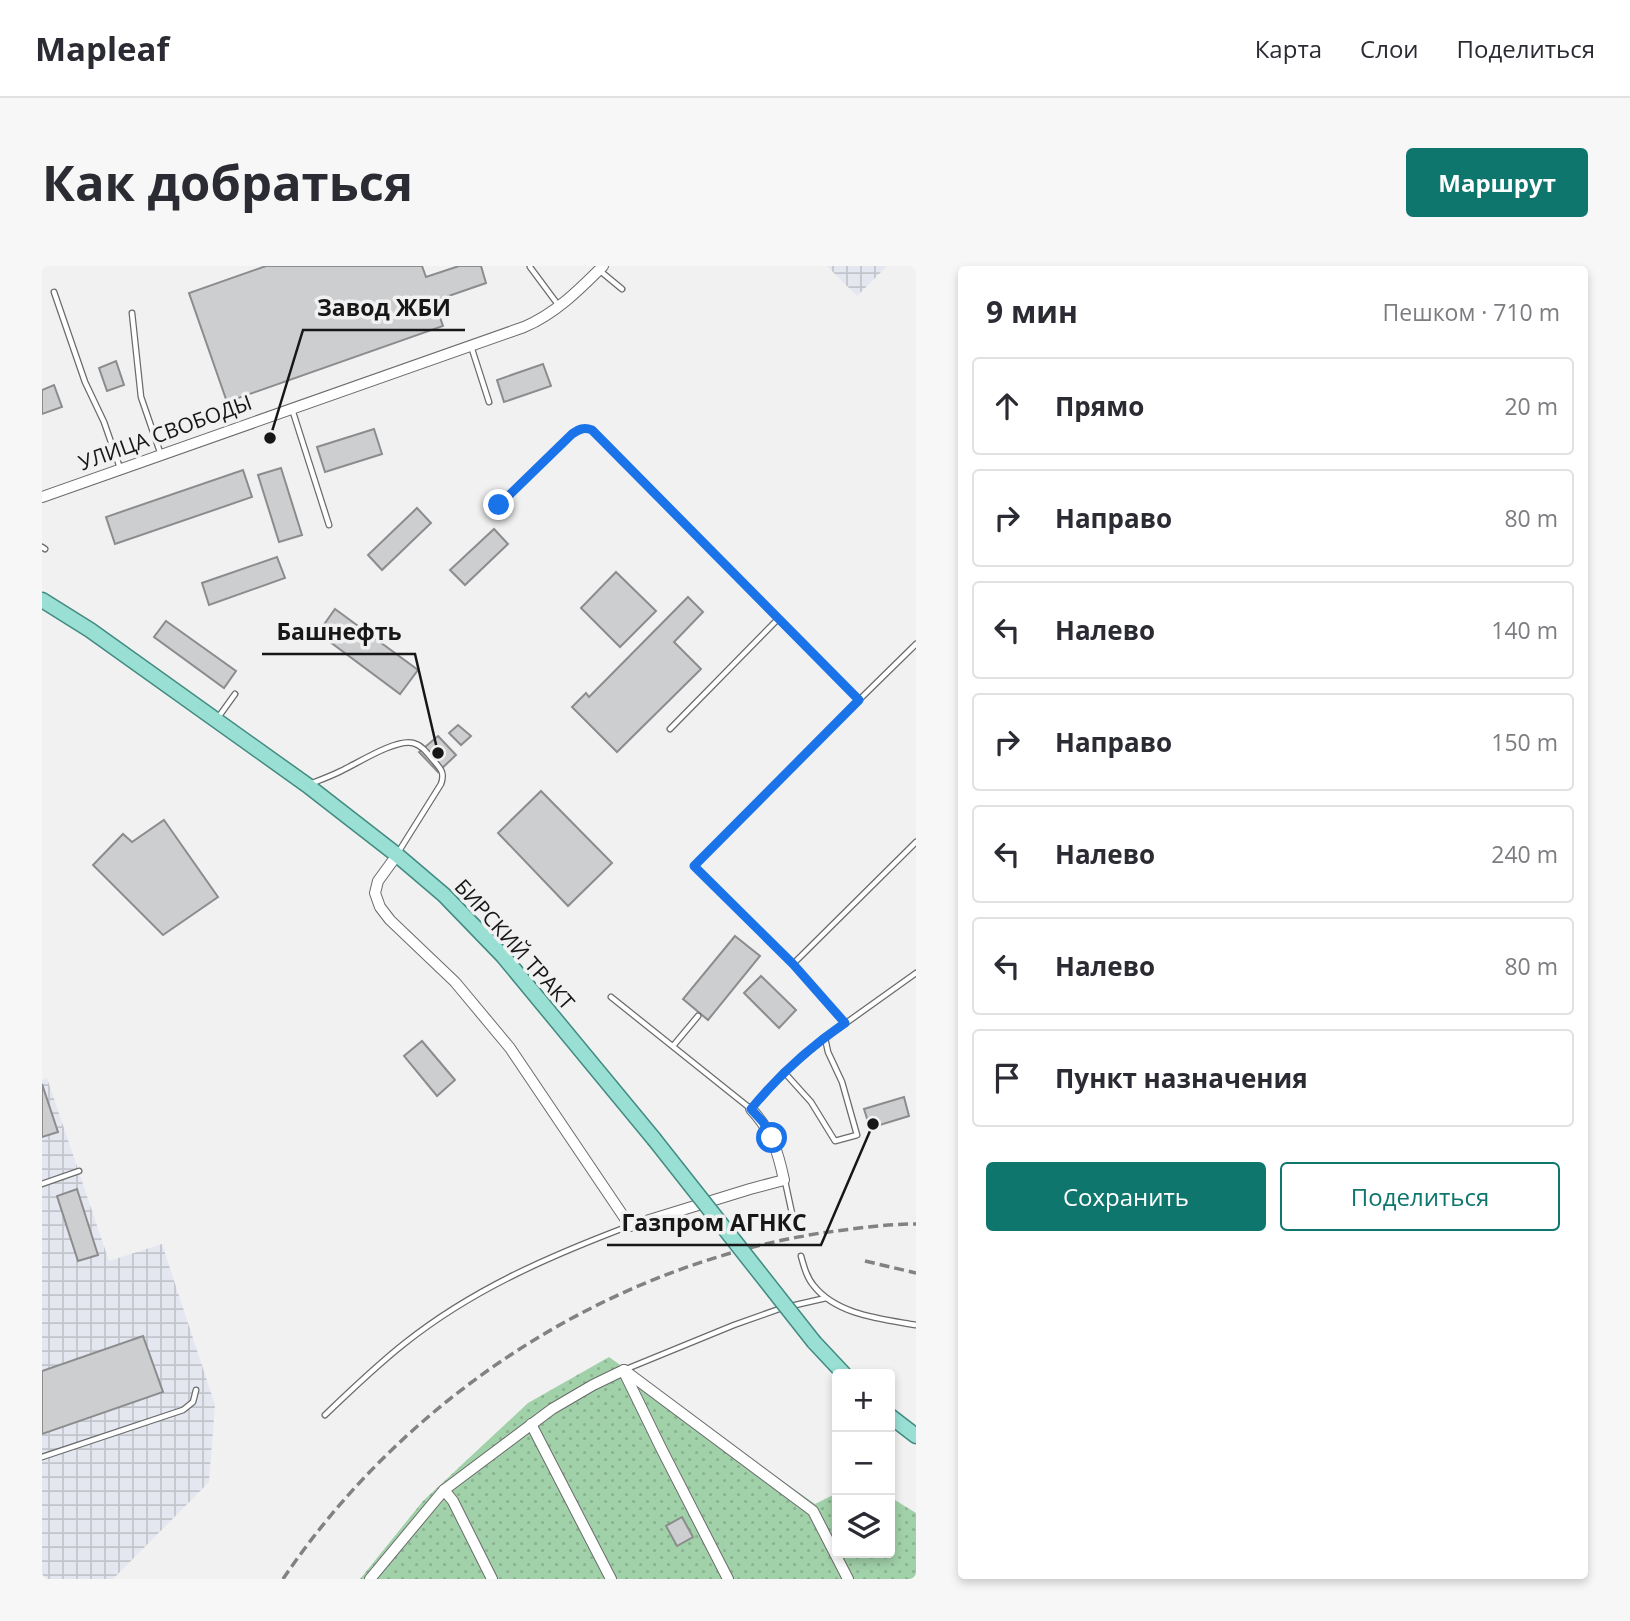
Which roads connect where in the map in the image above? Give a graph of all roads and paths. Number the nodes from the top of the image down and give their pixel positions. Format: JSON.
{"nodes":[{"id":1,"x":530,"y":267,"type":"edge"},
{"id":2,"x":601,"y":268,"type":"edge"},
{"id":3,"x":622,"y":289,"type":"dead end"},
{"id":4,"x":54,"y":292,"type":"dead end"},
{"id":5,"x":559,"y":307,"type":"junction"},
{"id":6,"x":132,"y":313,"type":"dead end"},
{"id":7,"x":471,"y":346,"type":"junction"},
{"id":8,"x":489,"y":402,"type":"dead end"},
{"id":9,"x":292,"y":408,"type":"junction"},
{"id":10,"x":161,"y":455,"type":"junction"},
{"id":11,"x":120,"y":469,"type":"junction"},
{"id":12,"x":42,"y":496,"type":"edge"},
{"id":13,"x":499,"y":505,"type":"dead end"},
{"id":14,"x":330,"y":525,"type":"dead end"},
{"id":15,"x":42,"y":600,"type":"edge"},
{"id":16,"x":778,"y":619,"type":"junction"},
{"id":17,"x":916,"y":644,"type":"edge"},
{"id":18,"x":235,"y":694,"type":"dead end"},
{"id":19,"x":859,"y":700,"type":"junction"},
{"id":20,"x":216,"y":721,"type":"junction"},
{"id":21,"x":670,"y":729,"type":"dead end"},
{"id":22,"x":307,"y":785,"type":"junction"},
{"id":23,"x":916,"y":842,"type":"edge"},
{"id":24,"x":397,"y":855,"type":"junction"},
{"id":25,"x":793,"y":964,"type":"junction"},
{"id":26,"x":916,"y":973,"type":"edge"},
{"id":27,"x":611,"y":997,"type":"dead end"},
{"id":28,"x":698,"y":1016,"type":"dead end"},
{"id":29,"x":845,"y":1023,"type":"junction"},
{"id":30,"x":825,"y":1038,"type":"junction"},
{"id":31,"x":673,"y":1046,"type":"junction"},
{"id":32,"x":784,"y":1072,"type":"junction"},
{"id":33,"x":751,"y":1109,"type":"junction"},
{"id":34,"x":79,"y":1171,"type":"dead end"},
{"id":35,"x":785,"y":1181,"type":"junction"},
{"id":36,"x":42,"y":1184,"type":"edge"},
{"id":37,"x":793,"y":1217,"type":"dead end"},
{"id":38,"x":630,"y":1226,"type":"junction"},
{"id":39,"x":801,"y":1256,"type":"dead end"},
{"id":40,"x":826,"y":1298,"type":"junction"},
{"id":41,"x":916,"y":1325,"type":"edge"},
{"id":42,"x":839,"y":1369,"type":"edge"},
{"id":43,"x":624,"y":1370,"type":"junction"},
{"id":44,"x":196,"y":1390,"type":"dead end"},
{"id":45,"x":325,"y":1415,"type":"dead end"},
{"id":46,"x":895,"y":1420,"type":"edge"},
{"id":47,"x":531,"y":1424,"type":"junction"},
{"id":48,"x":916,"y":1436,"type":"edge"},
{"id":49,"x":42,"y":1457,"type":"edge"},
{"id":50,"x":444,"y":1490,"type":"junction"},
{"id":51,"x":378,"y":1567,"type":"junction"},
{"id":52,"x":370,"y":1579,"type":"edge"},
{"id":53,"x":384,"y":1579,"type":"edge"},
{"id":54,"x":492,"y":1579,"type":"edge"},
{"id":55,"x":611,"y":1579,"type":"edge"},
{"id":56,"x":728,"y":1579,"type":"edge"},
{"id":57,"x":848,"y":1579,"type":"edge"}],
"edges":[{"from":1,"to":5,"type":"lane"},
{"from":2,"to":3,"type":"lane"},
{"from":2,"to":5,"type":"street","name":"УЛИЦА СВОБОДЫ"},
{"from":4,"to":11,"type":"lane"},
{"from":5,"to":7,"type":"street","name":"УЛИЦА СВОБОДЫ"},
{"from":6,"to":10,"type":"lane"},
{"from":7,"to":8,"type":"lane"},
{"from":7,"to":9,"type":"street","name":"УЛИЦА СВОБОДЫ"},
{"from":9,"to":10,"type":"street","name":"УЛИЦА СВОБОДЫ"},
{"from":9,"to":14,"type":"lane"},
{"from":10,"to":11,"type":"street","name":"УЛИЦА СВОБОДЫ"},
{"from":11,"to":12,"type":"street","name":"УЛИЦА СВОБОДЫ"},
{"from":13,"to":16,"type":"lane"},
{"from":15,"to":20,"type":"main road","name":"БИРСКИЙ ТРАКТ"},
{"from":16,"to":19,"type":"lane"},
{"from":16,"to":21,"type":"lane"},
{"from":17,"to":19,"type":"lane"},
{"from":18,"to":20,"type":"lane"},
{"from":19,"to":25,"type":"lane"},
{"from":20,"to":22,"type":"main road","name":"БИРСКИЙ ТРАКТ"},
{"from":22,"to":24,"type":"main road","name":"БИРСКИЙ ТРАКТ"},
{"from":22,"to":24,"type":"lane"},
{"from":23,"to":25,"type":"lane"},
{"from":24,"to":38,"type":"street"},
{"from":24,"to":42,"type":"main road","name":"БИРСКИЙ ТРАКТ","bridge":true},
{"from":25,"to":29,"type":"lane"},
{"from":26,"to":29,"type":"lane"},
{"from":27,"to":31,"type":"lane"},
{"from":28,"to":31,"type":"lane"},
{"from":29,"to":30,"type":"lane"},
{"from":30,"to":32,"type":"lane"},
{"from":30,"to":32,"type":"lane"},
{"from":31,"to":33,"type":"lane"},
{"from":32,"to":33,"type":"lane"},
{"from":33,"to":35,"type":"street"},
{"from":34,"to":36,"type":"lane"},
{"from":35,"to":37,"type":"lane"},
{"from":35,"to":38,"type":"street"},
{"from":38,"to":45,"type":"lane"},
{"from":39,"to":40,"type":"lane"},
{"from":40,"to":41,"type":"lane"},
{"from":40,"to":43,"type":"lane"},
{"from":43,"to":47,"type":"street"},
{"from":43,"to":56,"type":"street"},
{"from":43,"to":57,"type":"street"},
{"from":44,"to":49,"type":"lane"},
{"from":46,"to":48,"type":"main road"},
{"from":47,"to":50,"type":"street"},
{"from":47,"to":55,"type":"street"},
{"from":50,"to":51,"type":"street"},
{"from":50,"to":54,"type":"street"},
{"from":51,"to":52,"type":"street"},
{"from":51,"to":53,"type":"street"}]}
